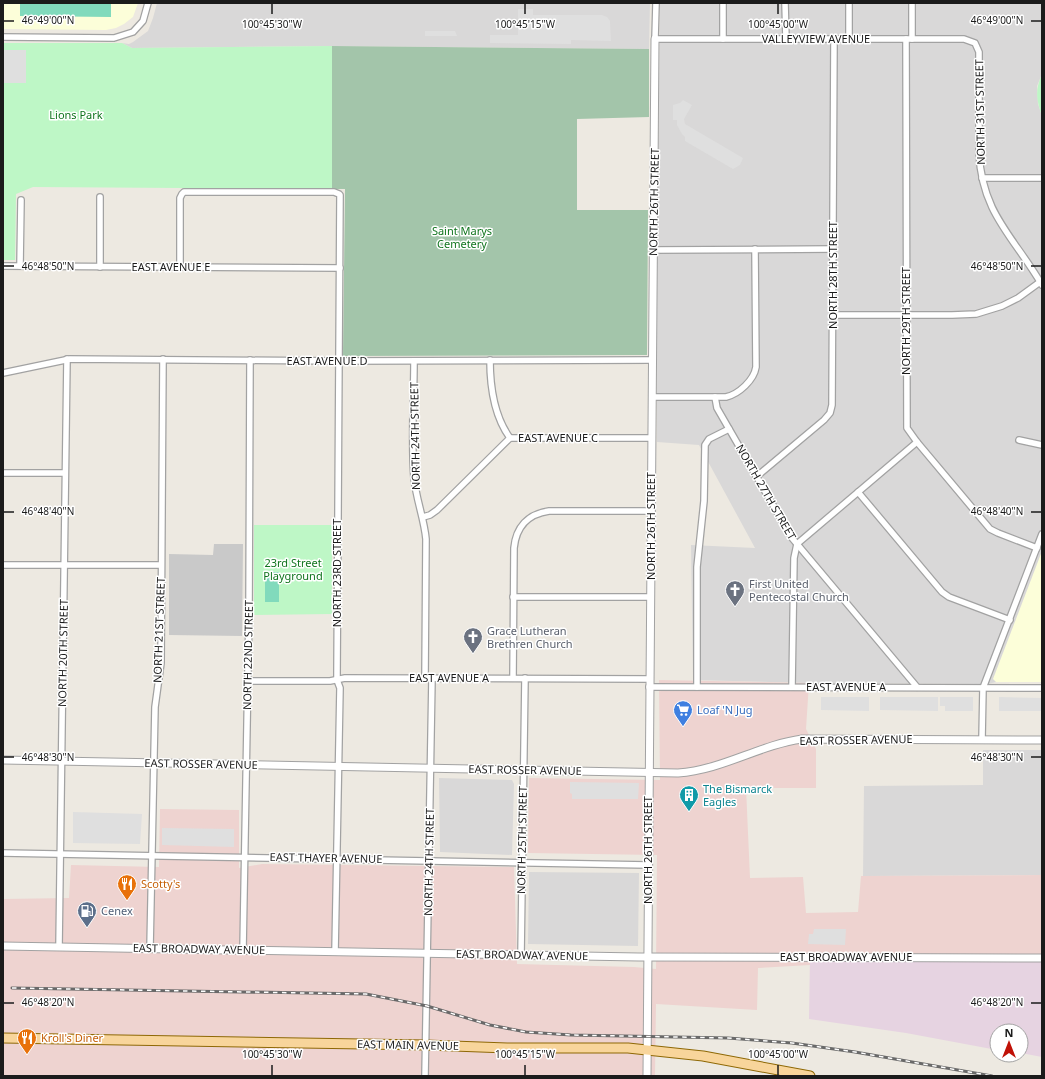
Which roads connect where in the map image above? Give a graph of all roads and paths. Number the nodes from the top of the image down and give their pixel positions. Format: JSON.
{"nodes":[{"id":1,"x":148,"y":3,"type":"edge"},
{"id":2,"x":656,"y":3,"type":"edge"},
{"id":3,"x":723,"y":3,"type":"edge"},
{"id":4,"x":785,"y":3,"type":"edge"},
{"id":5,"x":849,"y":3,"type":"edge"},
{"id":6,"x":912,"y":3,"type":"edge"},
{"id":7,"x":3,"y":37,"type":"edge"},
{"id":8,"x":655,"y":39,"type":"junction"},
{"id":9,"x":723,"y":39,"type":"junction"},
{"id":10,"x":786,"y":39,"type":"junction"},
{"id":11,"x":834,"y":39,"type":"junction"},
{"id":12,"x":849,"y":39,"type":"junction"},
{"id":13,"x":909,"y":39,"type":"junction"},
{"id":14,"x":975,"y":43,"type":"joint"},
{"id":15,"x":982,"y":178,"type":"junction"},
{"id":16,"x":1042,"y":178,"type":"edge"},
{"id":17,"x":100,"y":197,"type":"dead end"},
{"id":18,"x":21,"y":200,"type":"dead end"},
{"id":19,"x":755,"y":249,"type":"junction"},
{"id":20,"x":833,"y":249,"type":"junction"},
{"id":21,"x":653,"y":250,"type":"junction"},
{"id":22,"x":3,"y":266,"type":"edge"},
{"id":23,"x":20,"y":266,"type":"junction"},
{"id":24,"x":100,"y":267,"type":"junction"},
{"id":25,"x":180,"y":267,"type":"junction"},
{"id":26,"x":340,"y":268,"type":"junction"},
{"id":27,"x":1041,"y":284,"type":"edge"},
{"id":28,"x":833,"y":315,"type":"junction"},
{"id":29,"x":906,"y":315,"type":"junction"},
{"id":30,"x":66,"y":359,"type":"junction"},
{"id":31,"x":163,"y":359,"type":"junction"},
{"id":32,"x":250,"y":360,"type":"junction"},
{"id":33,"x":414,"y":360,"type":"junction"},
{"id":34,"x":490,"y":360,"type":"junction"},
{"id":35,"x":652,"y":360,"type":"junction"},
{"id":36,"x":339,"y":361,"type":"junction"},
{"id":37,"x":3,"y":373,"type":"edge"},
{"id":38,"x":652,"y":397,"type":"junction"},
{"id":39,"x":716,"y":397,"type":"junction"},
{"id":40,"x":729,"y":429,"type":"junction"},
{"id":41,"x":510,"y":438,"type":"junction"},
{"id":42,"x":652,"y":438,"type":"junction"},
{"id":43,"x":1019,"y":440,"type":"dead end"},
{"id":44,"x":917,"y":442,"type":"junction"},
{"id":45,"x":1042,"y":445,"type":"edge"},
{"id":46,"x":3,"y":473,"type":"edge"},
{"id":47,"x":65,"y":473,"type":"junction"},
{"id":48,"x":756,"y":477,"type":"junction"},
{"id":49,"x":858,"y":492,"type":"junction"},
{"id":50,"x":651,"y":511,"type":"junction"},
{"id":51,"x":423,"y":517,"type":"junction"},
{"id":52,"x":1042,"y":534,"type":"edge"},
{"id":53,"x":797,"y":544,"type":"junction"},
{"id":54,"x":1037,"y":548,"type":"junction"},
{"id":55,"x":3,"y":565,"type":"edge"},
{"id":56,"x":64,"y":565,"type":"junction"},
{"id":57,"x":161,"y":565,"type":"junction"},
{"id":58,"x":513,"y":596,"type":"junction"},
{"id":59,"x":650,"y":597,"type":"junction"},
{"id":60,"x":1010,"y":620,"type":"junction"},
{"id":61,"x":425,"y":678,"type":"junction"},
{"id":62,"x":432,"y":678,"type":"junction"},
{"id":63,"x":513,"y":678,"type":"junction"},
{"id":64,"x":525,"y":678,"type":"junction"},
{"id":65,"x":649,"y":679,"type":"junction"},
{"id":66,"x":337,"y":680,"type":"junction"},
{"id":67,"x":248,"y":682,"type":"junction"},
{"id":68,"x":649,"y":687,"type":"junction"},
{"id":69,"x":697,"y":687,"type":"junction"},
{"id":70,"x":792,"y":687,"type":"junction"},
{"id":71,"x":917,"y":687,"type":"junction"},
{"id":72,"x":983,"y":688,"type":"junction"},
{"id":73,"x":1042,"y":688,"type":"edge"},
{"id":74,"x":982,"y":740,"type":"junction"},
{"id":75,"x":1042,"y":740,"type":"edge"},
{"id":76,"x":3,"y":760,"type":"edge"},
{"id":77,"x":61,"y":761,"type":"junction"},
{"id":78,"x":153,"y":763,"type":"junction"},
{"id":79,"x":246,"y":765,"type":"junction"},
{"id":80,"x":338,"y":766,"type":"junction"},
{"id":81,"x":431,"y":768,"type":"junction"},
{"id":82,"x":523,"y":770,"type":"junction"},
{"id":83,"x":649,"y":773,"type":"junction"},
{"id":84,"x":3,"y":853,"type":"edge"},
{"id":85,"x":60,"y":854,"type":"junction"},
{"id":86,"x":152,"y":855,"type":"junction"},
{"id":87,"x":245,"y":857,"type":"junction"},
{"id":88,"x":337,"y":859,"type":"junction"},
{"id":89,"x":429,"y":860,"type":"junction"},
{"id":90,"x":522,"y":862,"type":"junction"},
{"id":91,"x":648,"y":865,"type":"junction"},
{"id":92,"x":3,"y":946,"type":"edge"},
{"id":93,"x":59,"y":947,"type":"junction"},
{"id":94,"x":150,"y":948,"type":"junction"},
{"id":95,"x":243,"y":950,"type":"junction"},
{"id":96,"x":336,"y":952,"type":"junction"},
{"id":97,"x":428,"y":953,"type":"junction"},
{"id":98,"x":521,"y":954,"type":"junction"},
{"id":99,"x":648,"y":957,"type":"junction"},
{"id":100,"x":1042,"y":958,"type":"edge"},
{"id":101,"x":3,"y":1038,"type":"edge"},
{"id":102,"x":426,"y":1045,"type":"junction"},
{"id":103,"x":647,"y":1050,"type":"junction"},
{"id":104,"x":787,"y":1074,"type":"edge"},
{"id":105,"x":426,"y":1076,"type":"edge"},
{"id":106,"x":647,"y":1076,"type":"edge"},
{"id":107,"x":810,"y":1076,"type":"edge"}],
"edges":[{"from":1,"to":7,"type":"street"},
{"from":2,"to":8,"type":"street","name":"NORTH 26TH STREET"},
{"from":3,"to":9,"type":"street"},
{"from":4,"to":10,"type":"street"},
{"from":5,"to":12,"type":"street"},
{"from":6,"to":13,"type":"street","name":"NORTH 29TH STREET"},
{"from":8,"to":9,"type":"street","name":"VALLEYVIEW AVENUE"},
{"from":8,"to":21,"type":"street","name":"NORTH 26TH STREET"},
{"from":9,"to":10,"type":"street","name":"VALLEYVIEW AVENUE"},
{"from":10,"to":11,"type":"street","name":"VALLEYVIEW AVENUE"},
{"from":11,"to":12,"type":"street","name":"VALLEYVIEW AVENUE"},
{"from":11,"to":20,"type":"street","name":"NORTH 28TH STREET"},
{"from":12,"to":13,"type":"street","name":"VALLEYVIEW AVENUE"},
{"from":13,"to":14,"type":"street","name":"VALLEYVIEW AVENUE"},
{"from":13,"to":29,"type":"street","name":"NORTH 29TH STREET"},
{"from":14,"to":15,"type":"street","name":"NORTH 31ST STREET"},
{"from":15,"to":16,"type":"street"},
{"from":15,"to":27,"type":"street","name":"NORTH 31ST STREET"},
{"from":17,"to":24,"type":"street"},
{"from":18,"to":23,"type":"street"},
{"from":19,"to":20,"type":"street"},
{"from":19,"to":21,"type":"street"},
{"from":19,"to":39,"type":"street"},
{"from":20,"to":28,"type":"street","name":"NORTH 28TH STREET"},
{"from":21,"to":35,"type":"street","name":"NORTH 26TH STREET"},
{"from":22,"to":23,"type":"street","name":"EAST AVENUE E"},
{"from":23,"to":24,"type":"street","name":"EAST AVENUE E"},
{"from":24,"to":25,"type":"street","name":"EAST AVENUE E"},
{"from":25,"to":26,"type":"street","name":"EAST AVENUE E"},
{"from":25,"to":26,"type":"street","name":"NORTH 23RD STREET"},
{"from":26,"to":36,"type":"street","name":"NORTH 23RD STREET"},
{"from":27,"to":29,"type":"street"},
{"from":28,"to":29,"type":"street"},
{"from":28,"to":48,"type":"street","name":"NORTH 28TH STREET"},
{"from":29,"to":44,"type":"street","name":"NORTH 29TH STREET"},
{"from":30,"to":31,"type":"street","name":"EAST AVENUE D"},
{"from":30,"to":37,"type":"street","name":"EAST AVENUE D"},
{"from":30,"to":47,"type":"street","name":"NORTH 20TH STREET"},
{"from":31,"to":32,"type":"street","name":"EAST AVENUE D"},
{"from":31,"to":57,"type":"street","name":"NORTH 21ST STREET"},
{"from":32,"to":36,"type":"street","name":"EAST AVENUE D"},
{"from":32,"to":67,"type":"street","name":"NORTH 22ND STREET"},
{"from":33,"to":34,"type":"street","name":"EAST AVENUE D"},
{"from":33,"to":36,"type":"street","name":"EAST AVENUE D"},
{"from":33,"to":51,"type":"street","name":"NORTH 24TH STREET"},
{"from":34,"to":35,"type":"street","name":"EAST AVENUE D"},
{"from":34,"to":41,"type":"street"},
{"from":35,"to":38,"type":"street","name":"NORTH 26TH STREET"},
{"from":36,"to":66,"type":"street","name":"NORTH 23RD STREET"},
{"from":38,"to":39,"type":"street"},
{"from":38,"to":42,"type":"street","name":"NORTH 26TH STREET"},
{"from":39,"to":40,"type":"street","name":"NORTH 27TH STREET"},
{"from":40,"to":48,"type":"street","name":"NORTH 27TH STREET"},
{"from":40,"to":69,"type":"street"},
{"from":41,"to":42,"type":"street","name":"EAST AVENUE C"},
{"from":41,"to":51,"type":"street","name":"EAST AVENUE C"},
{"from":42,"to":50,"type":"street","name":"NORTH 26TH STREET"},
{"from":43,"to":45,"type":"street"},
{"from":44,"to":49,"type":"street"},
{"from":44,"to":54,"type":"street"},
{"from":46,"to":47,"type":"street"},
{"from":47,"to":56,"type":"street","name":"NORTH 20TH STREET"},
{"from":48,"to":53,"type":"street","name":"NORTH 27TH STREET"},
{"from":49,"to":53,"type":"street"},
{"from":49,"to":60,"type":"street"},
{"from":50,"to":58,"type":"street"},
{"from":50,"to":59,"type":"street","name":"NORTH 26TH STREET"},
{"from":51,"to":61,"type":"street","name":"NORTH 24TH STREET"},
{"from":52,"to":54,"type":"street"},
{"from":53,"to":70,"type":"street","name":"NORTH 27TH STREET"},
{"from":53,"to":71,"type":"street"},
{"from":54,"to":60,"type":"street"},
{"from":55,"to":56,"type":"street"},
{"from":56,"to":57,"type":"street"},
{"from":56,"to":77,"type":"street","name":"NORTH 20TH STREET"},
{"from":57,"to":78,"type":"street","name":"NORTH 21ST STREET"},
{"from":58,"to":59,"type":"street"},
{"from":58,"to":63,"type":"street"},
{"from":59,"to":65,"type":"street","name":"NORTH 26TH STREET"},
{"from":60,"to":72,"type":"street"},
{"from":61,"to":62,"type":"street","name":"EAST AVENUE A"},
{"from":61,"to":66,"type":"street","name":"EAST AVENUE A"},
{"from":62,"to":63,"type":"street","name":"EAST AVENUE A"},
{"from":62,"to":81,"type":"street","name":"NORTH 24TH STREET"},
{"from":63,"to":64,"type":"street","name":"EAST AVENUE A"},
{"from":64,"to":65,"type":"street","name":"EAST AVENUE A"},
{"from":64,"to":82,"type":"street","name":"NORTH 25TH STREET"},
{"from":65,"to":68,"type":"street","name":"NORTH 26TH STREET"},
{"from":66,"to":67,"type":"street","name":"EAST AVENUE A"},
{"from":66,"to":80,"type":"street","name":"NORTH 23RD STREET"},
{"from":67,"to":79,"type":"street","name":"NORTH 22ND STREET"},
{"from":68,"to":69,"type":"street","name":"EAST AVENUE A"},
{"from":68,"to":83,"type":"street","name":"NORTH 26TH STREET"},
{"from":69,"to":70,"type":"street","name":"EAST AVENUE A"},
{"from":70,"to":71,"type":"street","name":"EAST AVENUE A"},
{"from":71,"to":72,"type":"street","name":"EAST AVENUE A"},
{"from":72,"to":73,"type":"street","name":"EAST AVENUE A"},
{"from":72,"to":74,"type":"street"},
{"from":74,"to":75,"type":"street","name":"EAST ROSSER AVENUE"},
{"from":74,"to":83,"type":"street","name":"EAST ROSSER AVENUE"},
{"from":76,"to":77,"type":"street","name":"EAST ROSSER AVENUE"},
{"from":77,"to":78,"type":"street","name":"EAST ROSSER AVENUE"},
{"from":77,"to":85,"type":"street","name":"NORTH 20TH STREET"},
{"from":78,"to":79,"type":"street","name":"EAST ROSSER AVENUE"},
{"from":78,"to":86,"type":"street","name":"NORTH 21ST STREET"},
{"from":79,"to":80,"type":"street","name":"EAST ROSSER AVENUE"},
{"from":79,"to":87,"type":"street","name":"NORTH 22ND STREET"},
{"from":80,"to":81,"type":"street","name":"EAST ROSSER AVENUE"},
{"from":80,"to":88,"type":"street","name":"NORTH 23RD STREET"},
{"from":81,"to":82,"type":"street","name":"EAST ROSSER AVENUE"},
{"from":81,"to":89,"type":"street","name":"NORTH 24TH STREET"},
{"from":82,"to":83,"type":"street","name":"EAST ROSSER AVENUE"},
{"from":82,"to":90,"type":"street","name":"NORTH 25TH STREET"},
{"from":83,"to":91,"type":"street","name":"NORTH 26TH STREET"},
{"from":84,"to":85,"type":"street","name":"EAST THAYER AVENUE"},
{"from":85,"to":86,"type":"street","name":"EAST THAYER AVENUE"},
{"from":85,"to":93,"type":"street","name":"NORTH 20TH STREET"},
{"from":86,"to":87,"type":"street","name":"EAST THAYER AVENUE"},
{"from":86,"to":94,"type":"street","name":"NORTH 21ST STREET"},
{"from":87,"to":88,"type":"street","name":"EAST THAYER AVENUE"},
{"from":87,"to":95,"type":"street","name":"NORTH 22ND STREET"},
{"from":88,"to":89,"type":"street","name":"EAST THAYER AVENUE"},
{"from":88,"to":96,"type":"street","name":"NORTH 23RD STREET"},
{"from":89,"to":90,"type":"street","name":"EAST THAYER AVENUE"},
{"from":89,"to":97,"type":"street","name":"NORTH 24TH STREET"},
{"from":90,"to":91,"type":"street","name":"EAST THAYER AVENUE"},
{"from":90,"to":98,"type":"street","name":"NORTH 25TH STREET"},
{"from":91,"to":99,"type":"street","name":"NORTH 26TH STREET"},
{"from":92,"to":93,"type":"street","name":"EAST BROADWAY AVENUE"},
{"from":93,"to":94,"type":"street","name":"EAST BROADWAY AVENUE"},
{"from":94,"to":95,"type":"street","name":"EAST BROADWAY AVENUE"},
{"from":95,"to":96,"type":"street","name":"EAST BROADWAY AVENUE"},
{"from":96,"to":97,"type":"street","name":"EAST BROADWAY AVENUE"},
{"from":97,"to":98,"type":"street","name":"EAST BROADWAY AVENUE"},
{"from":97,"to":102,"type":"street","name":"NORTH 24TH STREET"},
{"from":98,"to":99,"type":"street","name":"EAST BROADWAY AVENUE"},
{"from":99,"to":100,"type":"street","name":"EAST BROADWAY AVENUE"},
{"from":99,"to":103,"type":"street","name":"NORTH 26TH STREET"},
{"from":101,"to":102,"type":"main road","name":"EAST MAIN AVENUE"},
{"from":102,"to":103,"type":"main road","name":"EAST MAIN AVENUE"},
{"from":102,"to":105,"type":"street","name":"NORTH 24TH STREET"},
{"from":103,"to":104,"type":"main road","name":"EAST MAIN AVENUE"},
{"from":103,"to":106,"type":"street","name":"NORTH 26TH STREET"},
{"from":104,"to":107,"type":"main road","name":"EAST MAIN AVENUE"}]}
